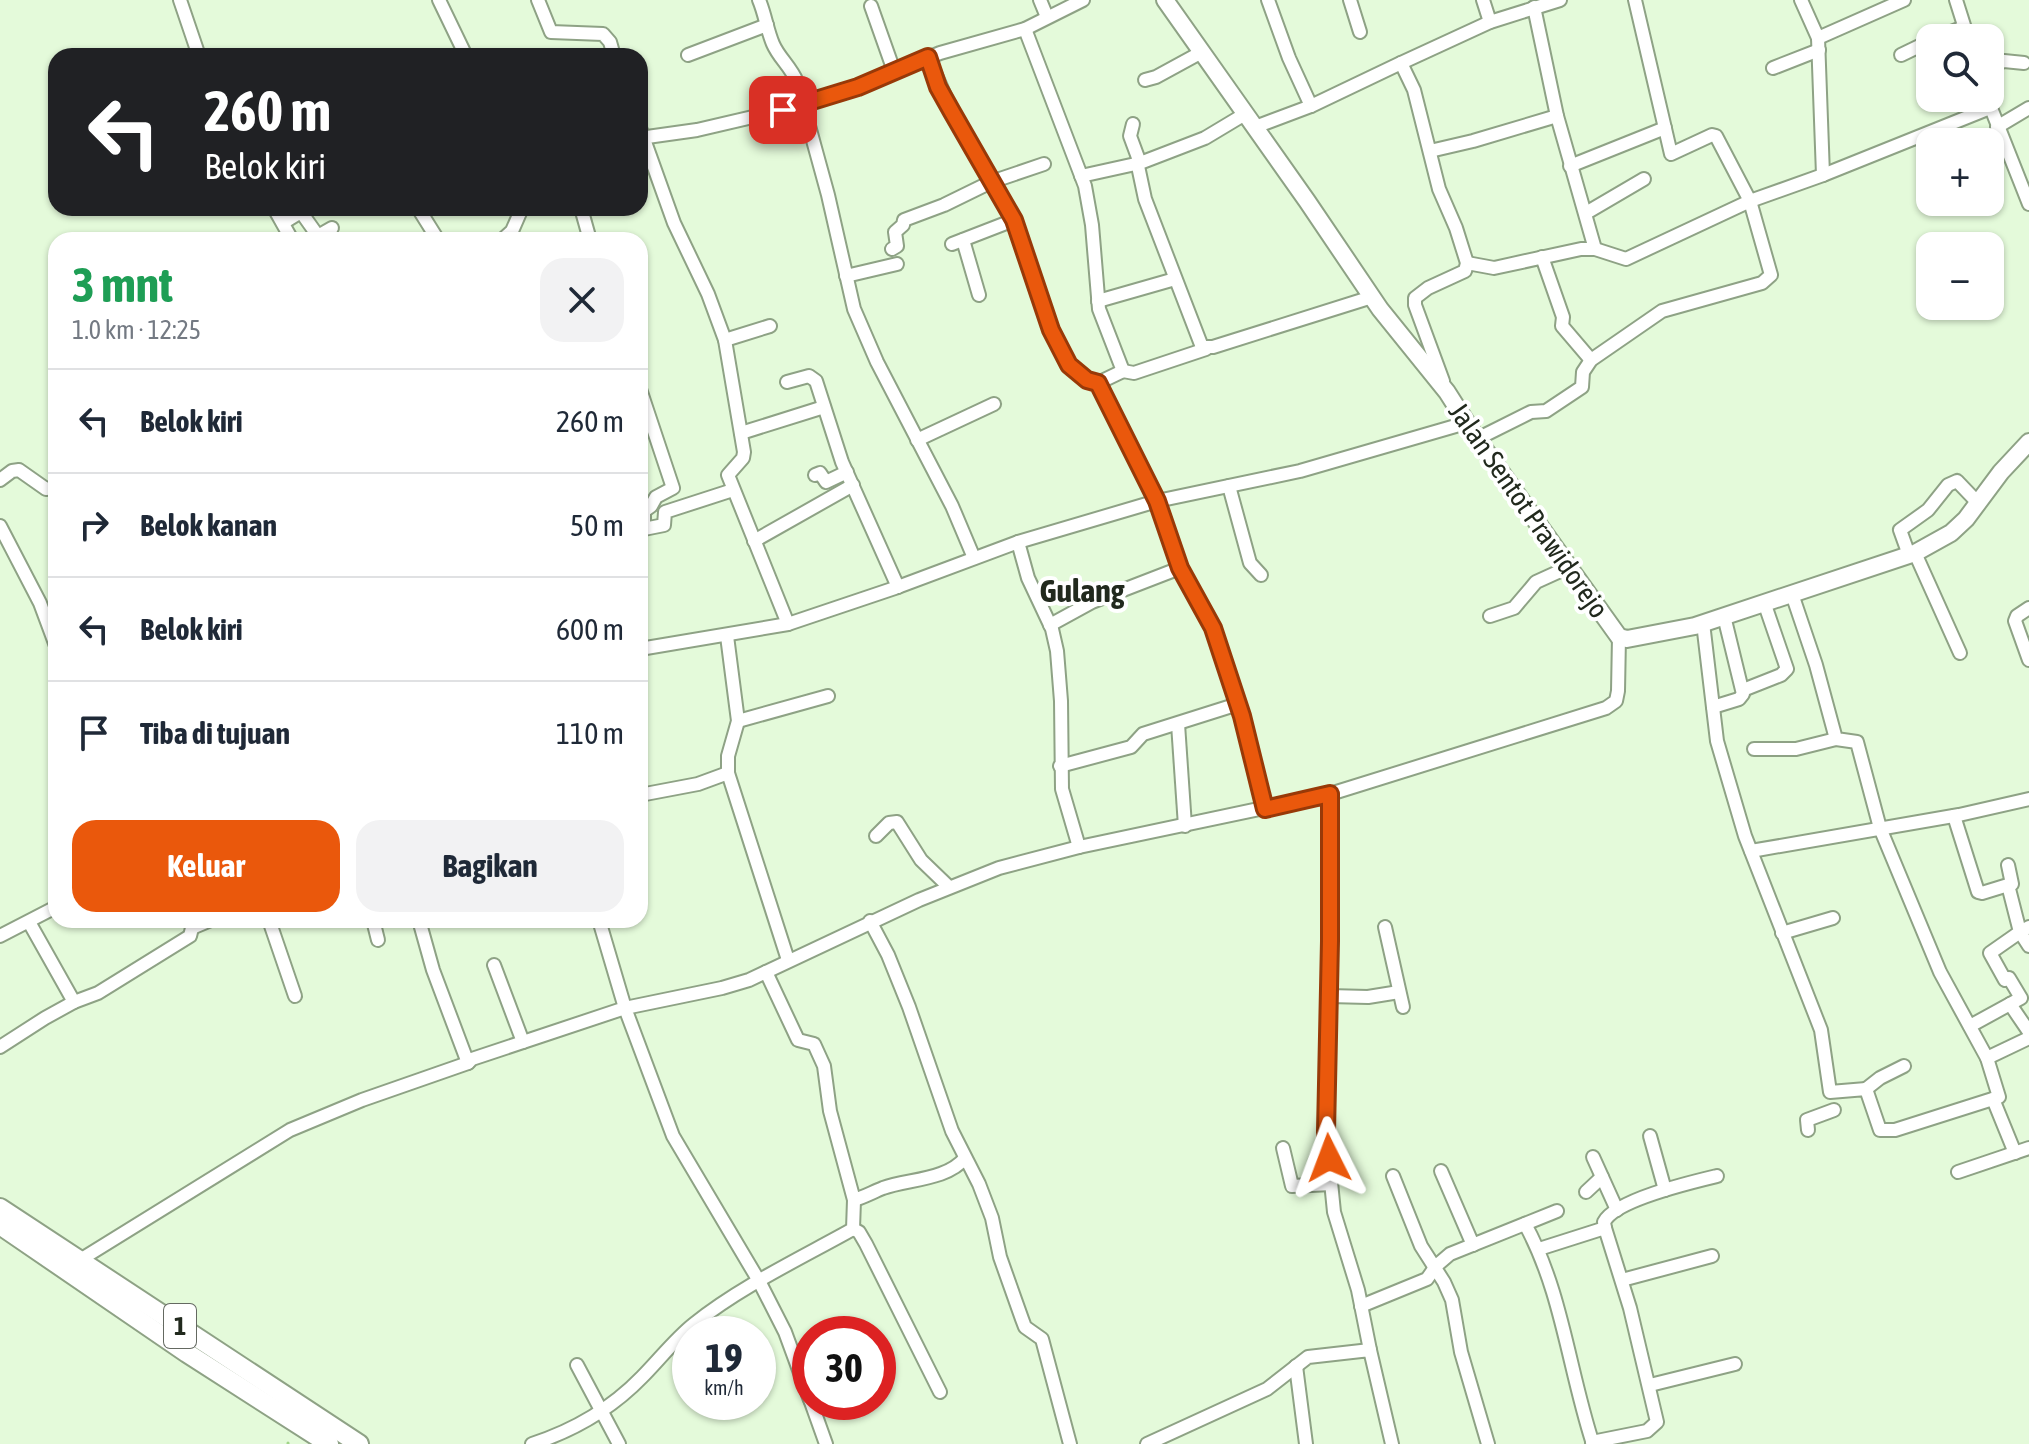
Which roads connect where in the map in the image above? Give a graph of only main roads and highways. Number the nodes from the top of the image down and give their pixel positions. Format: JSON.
{"nodes":[{"id":1,"x":1165,"y":0,"type":"edge"},
{"id":2,"x":2029,"y":442,"type":"edge"},
{"id":3,"x":0,"y":1208,"type":"edge"},
{"id":4,"x":0,"y":1225,"type":"edge"},
{"id":5,"x":285,"y":1406,"type":"junction"},
{"id":6,"x":312,"y":1423,"type":"junction"},
{"id":7,"x":329,"y":1444,"type":"edge"},
{"id":8,"x":359,"y":1444,"type":"edge"}],
"edges":[{"from":1,"to":2,"type":"main road","name":"Jalan Sentot Prawidorejo"},
{"from":3,"to":5,"type":"highway","number":"1"},
{"from":4,"to":5,"type":"highway","number":"1"},
{"from":5,"to":6,"type":"highway","number":"1"},
{"from":6,"to":7,"type":"highway","number":"1"},
{"from":6,"to":8,"type":"highway","number":"1"}]}
